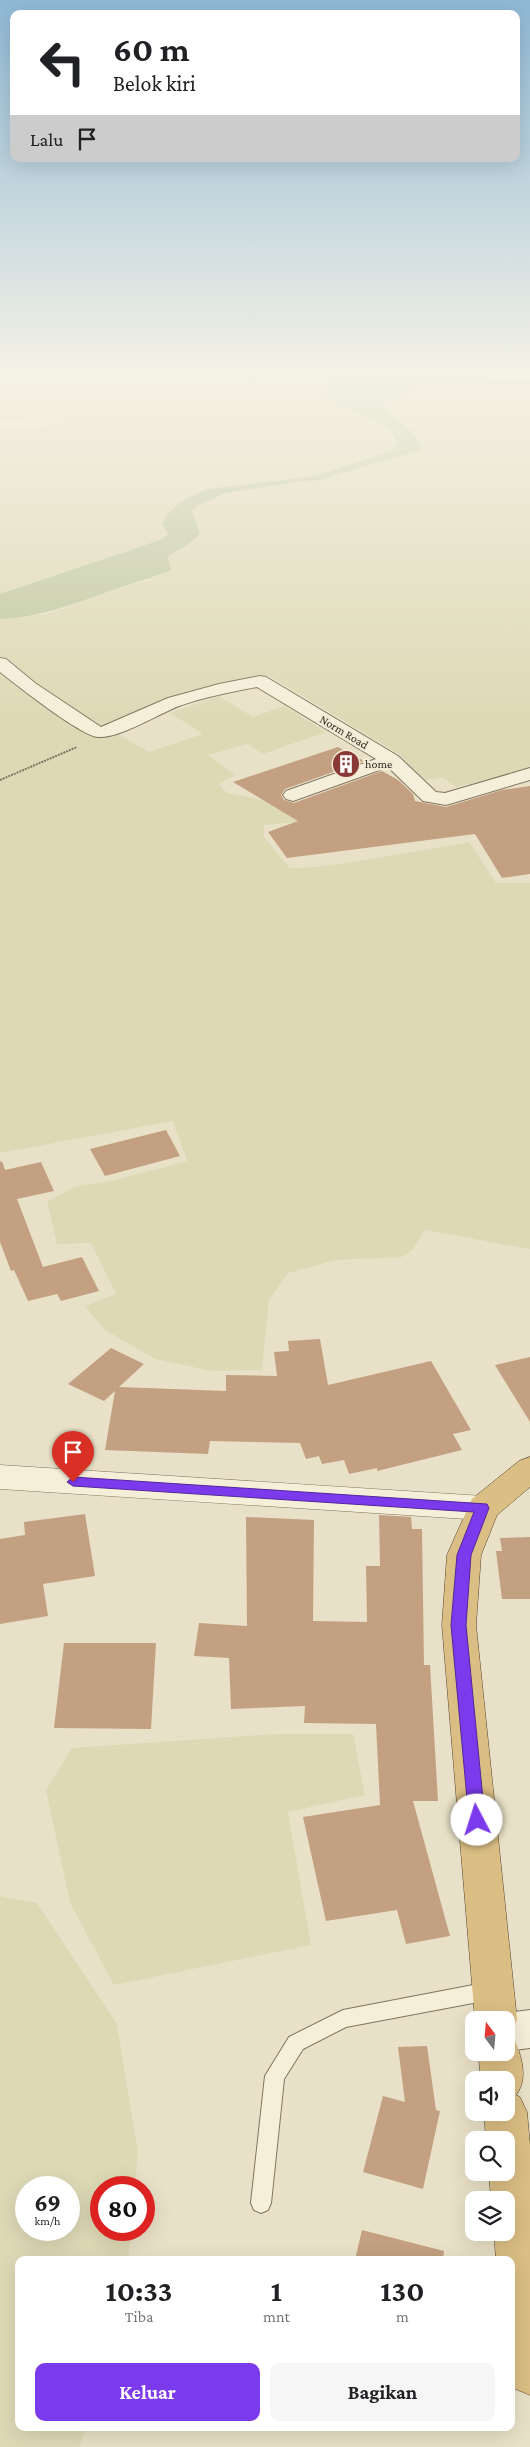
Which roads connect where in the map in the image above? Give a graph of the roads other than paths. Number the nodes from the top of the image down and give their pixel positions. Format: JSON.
{"nodes":[{"id":1,"x":0,"y":663,"type":"edge"},
{"id":2,"x":391,"y":760,"type":"junction"},
{"id":3,"x":530,"y":774,"type":"edge"},
{"id":4,"x":293,"y":795,"type":"dead end"},
{"id":5,"x":530,"y":1469,"type":"edge"},
{"id":6,"x":0,"y":1476,"type":"edge"},
{"id":7,"x":483,"y":1508,"type":"junction"},
{"id":8,"x":495,"y":2005,"type":"edge"},
{"id":9,"x":530,"y":2029,"type":"edge"},
{"id":10,"x":515,"y":2031,"type":"edge"},
{"id":11,"x":506,"y":2121,"type":"edge"},
{"id":12,"x":261,"y":2203,"type":"dead end"},
{"id":13,"x":527,"y":2316,"type":"edge"},
{"id":14,"x":530,"y":2371,"type":"edge"}],
"edges":[{"from":1,"to":2,"type":"street","name":"Norm Road"},
{"from":2,"to":3,"type":"street","name":"Norm Road"},
{"from":2,"to":4,"type":"street"},
{"from":5,"to":7,"type":"highway"},
{"from":6,"to":7,"type":"street"},
{"from":7,"to":8,"type":"highway"},
{"from":8,"to":12,"type":"lane"},
{"from":9,"to":10,"type":"street"},
{"from":11,"to":13,"type":"highway"},
{"from":13,"to":14,"type":"highway"}]}
